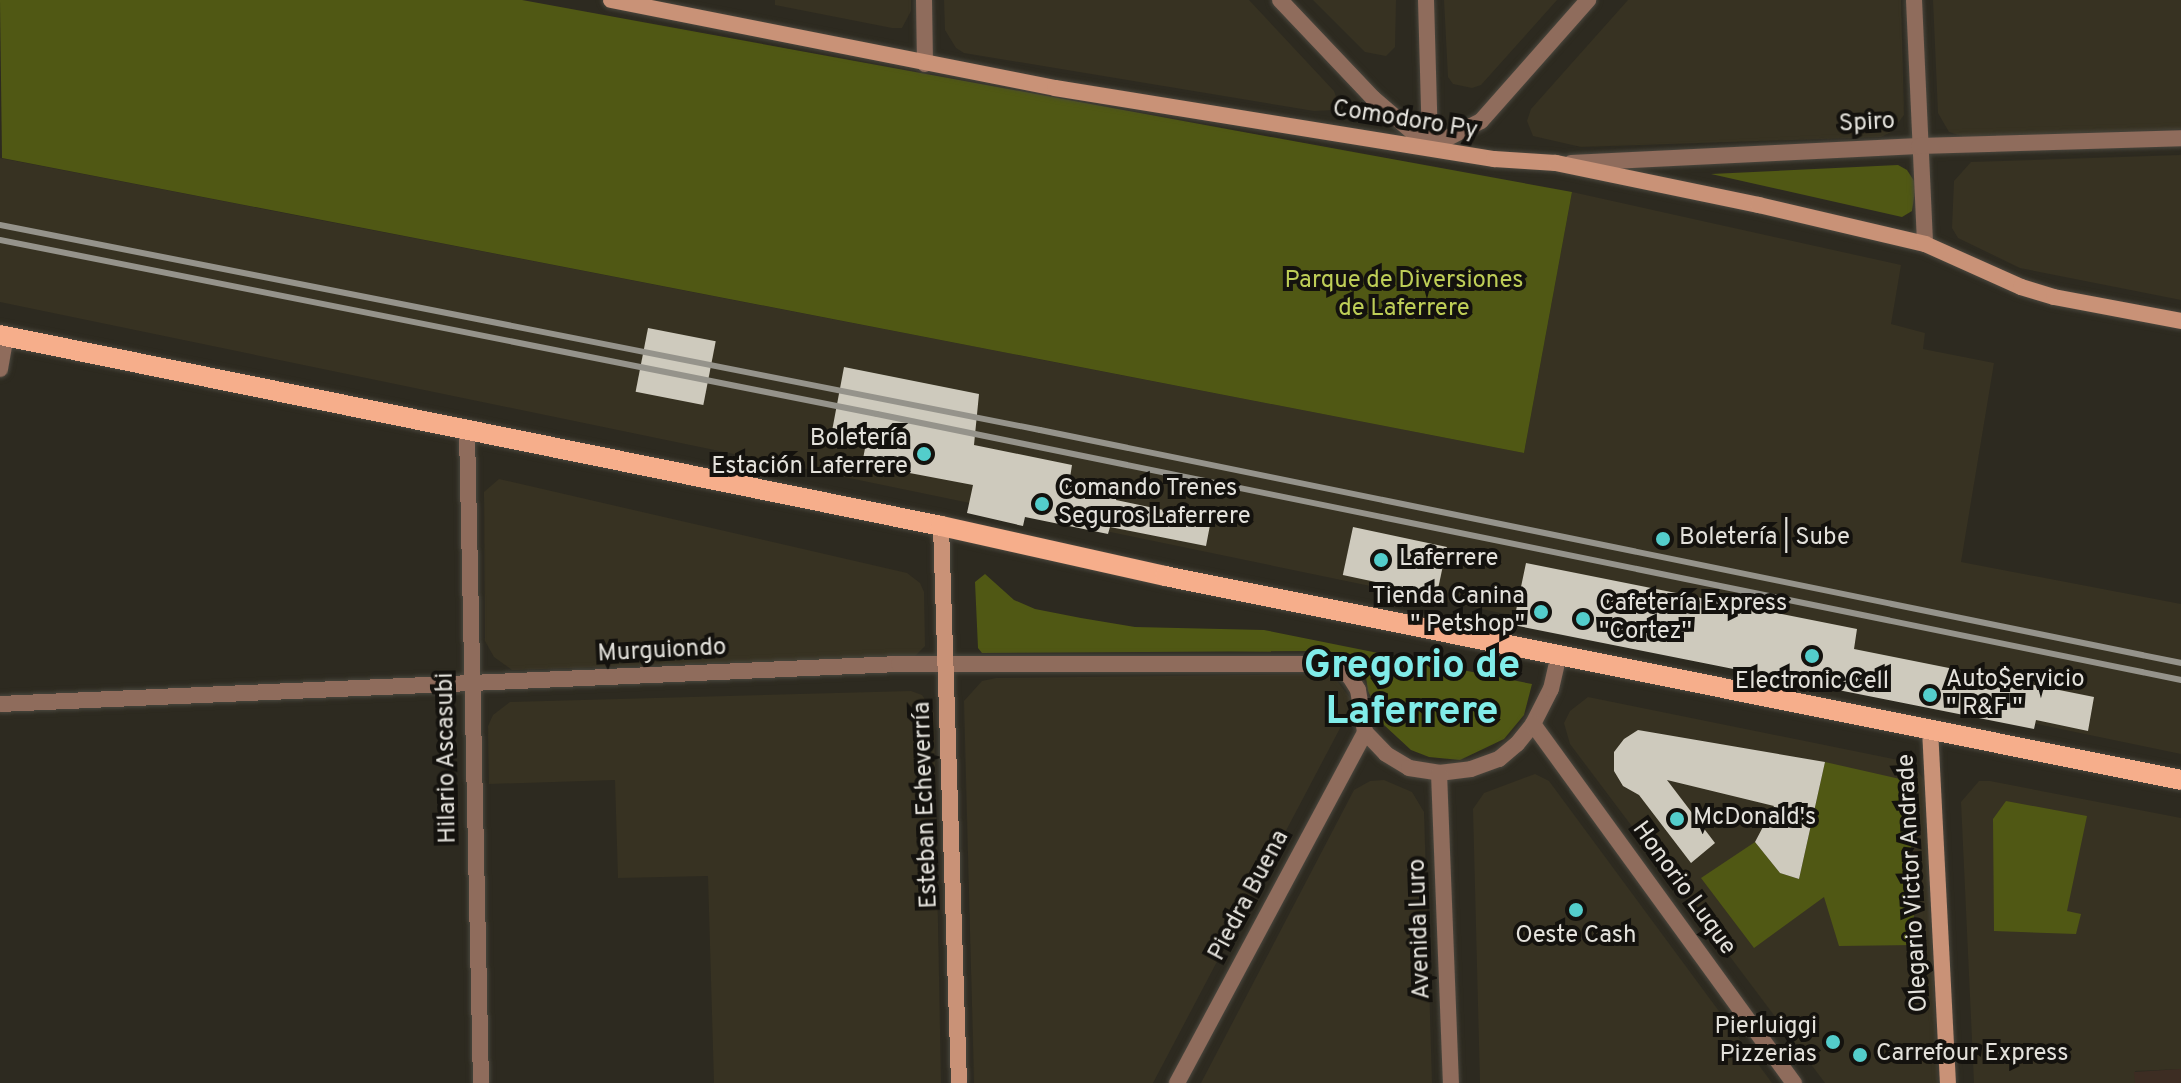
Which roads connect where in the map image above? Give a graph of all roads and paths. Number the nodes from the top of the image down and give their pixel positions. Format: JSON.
{"nodes":[{"id":1,"x":611,"y":0,"type":"edge"},
{"id":2,"x":924,"y":0,"type":"edge"},
{"id":3,"x":1280,"y":0,"type":"edge"},
{"id":4,"x":1426,"y":0,"type":"edge"},
{"id":5,"x":1588,"y":0,"type":"edge"},
{"id":6,"x":1914,"y":0,"type":"edge"},
{"id":7,"x":925,"y":64,"type":"junction"},
{"id":8,"x":2181,"y":138,"type":"edge"},
{"id":9,"x":1919,"y":146,"type":"junction"},
{"id":10,"x":1430,"y":147,"type":"junction"},
{"id":11,"x":1556,"y":163,"type":"junction"},
{"id":12,"x":1925,"y":244,"type":"junction"},
{"id":13,"x":2181,"y":321,"type":"edge"},
{"id":14,"x":3,"y":335,"type":"edge"},
{"id":15,"x":0,"y":369,"type":"edge"},
{"id":16,"x":467,"y":432,"type":"junction"},
{"id":17,"x":941,"y":526,"type":"junction"},
{"id":18,"x":1559,"y":655,"type":"junction"},
{"id":19,"x":947,"y":665,"type":"junction"},
{"id":20,"x":470,"y":685,"type":"junction"},
{"id":21,"x":0,"y":704,"type":"edge"},
{"id":22,"x":1533,"y":724,"type":"junction"},
{"id":23,"x":1930,"y":729,"type":"junction"},
{"id":24,"x":1365,"y":732,"type":"junction"},
{"id":25,"x":1439,"y":773,"type":"junction"},
{"id":26,"x":2181,"y":780,"type":"edge"},
{"id":27,"x":481,"y":1083,"type":"edge"},
{"id":28,"x":959,"y":1083,"type":"edge"},
{"id":29,"x":1177,"y":1083,"type":"edge"},
{"id":30,"x":1451,"y":1083,"type":"edge"},
{"id":31,"x":1794,"y":1083,"type":"edge"},
{"id":32,"x":1948,"y":1083,"type":"edge"}],
"edges":[{"from":1,"to":7,"type":"main road","name":"Comodoro Py"},
{"from":2,"to":7,"type":"street"},
{"from":3,"to":10,"type":"street"},
{"from":4,"to":10,"type":"street"},
{"from":5,"to":10,"type":"street"},
{"from":6,"to":9,"type":"street"},
{"from":7,"to":10,"type":"main road","name":"Comodoro Py"},
{"from":8,"to":9,"type":"street","name":"Spiro"},
{"from":9,"to":11,"type":"street","name":"Spiro"},
{"from":9,"to":12,"type":"street"},
{"from":10,"to":11,"type":"main road","name":"Comodoro Py"},
{"from":11,"to":12,"type":"main road","name":"Comodoro Py"},
{"from":12,"to":13,"type":"main road","name":"Comodoro Py"},
{"from":14,"to":15,"type":"street"},
{"from":14,"to":16,"type":"main road"},
{"from":16,"to":17,"type":"main road"},
{"from":16,"to":20,"type":"street","name":"Hilario Ascasubi"},
{"from":17,"to":18,"type":"main road"},
{"from":17,"to":19,"type":"main road","name":"Esteban Echeverría"},
{"from":18,"to":22,"type":"street"},
{"from":18,"to":23,"type":"main road"},
{"from":19,"to":20,"type":"street","name":"Murguiondo"},
{"from":19,"to":24,"type":"street","name":"Murguiondo"},
{"from":19,"to":28,"type":"main road","name":"Esteban Echeverría"},
{"from":20,"to":21,"type":"street","name":"Murguiondo"},
{"from":20,"to":27,"type":"street","name":"Hilario Ascasubi"},
{"from":22,"to":25,"type":"street"},
{"from":22,"to":31,"type":"street","name":"Honorio Luque"},
{"from":23,"to":26,"type":"main road"},
{"from":23,"to":32,"type":"main road","name":"Olegario Victor Andrade"},
{"from":24,"to":25,"type":"street"},
{"from":24,"to":29,"type":"street","name":"Piedra Buena"},
{"from":25,"to":30,"type":"street","name":"Avenida Luro"}]}
